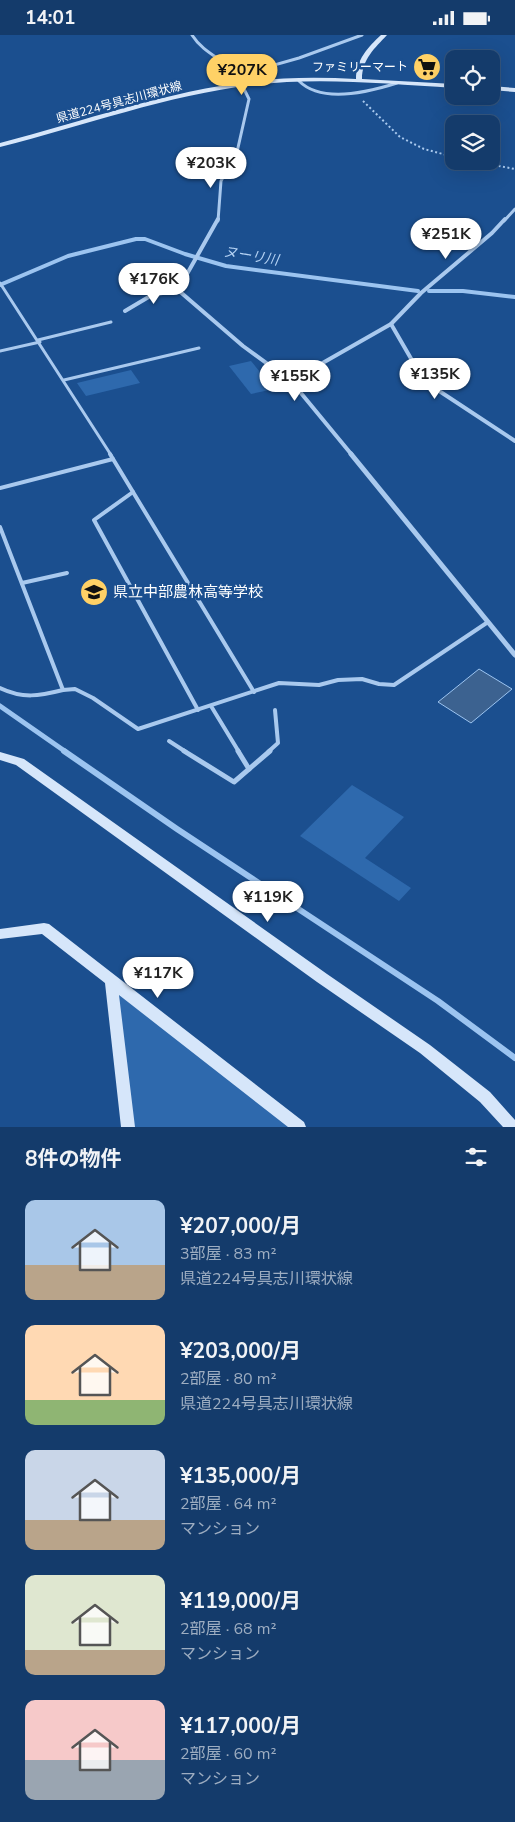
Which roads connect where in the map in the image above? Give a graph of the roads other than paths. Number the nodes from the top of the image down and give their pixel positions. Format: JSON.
{"nodes":[{"id":1,"x":192,"y":35,"type":"edge"},
{"id":2,"x":362,"y":35,"type":"edge"},
{"id":3,"x":384,"y":35,"type":"edge"},
{"id":4,"x":239,"y":75,"type":"junction"},
{"id":5,"x":299,"y":81,"type":"junction"},
{"id":6,"x":359,"y":81,"type":"junction"},
{"id":7,"x":398,"y":83,"type":"junction"},
{"id":8,"x":242,"y":85,"type":"junction"},
{"id":9,"x":445,"y":86,"type":"edge"},
{"id":10,"x":500,"y":89,"type":"edge"},
{"id":11,"x":515,"y":90,"type":"edge"},
{"id":12,"x":0,"y":145,"type":"edge"},
{"id":13,"x":515,"y":209,"type":"edge"},
{"id":14,"x":0,"y":283,"type":"edge"},
{"id":15,"x":178,"y":290,"type":"junction"},
{"id":16,"x":125,"y":311,"type":"dead end"},
{"id":17,"x":112,"y":322,"type":"dead end"},
{"id":18,"x":391,"y":324,"type":"junction"},
{"id":19,"x":39,"y":341,"type":"junction"},
{"id":20,"x":200,"y":348,"type":"dead end"},
{"id":21,"x":0,"y":351,"type":"edge"},
{"id":22,"x":64,"y":380,"type":"junction"},
{"id":23,"x":291,"y":381,"type":"junction"},
{"id":24,"x":515,"y":441,"type":"edge"},
{"id":25,"x":113,"y":459,"type":"junction"},
{"id":26,"x":0,"y":488,"type":"edge"},
{"id":27,"x":133,"y":492,"type":"junction"},
{"id":28,"x":0,"y":527,"type":"edge"},
{"id":29,"x":67,"y":573,"type":"dead end"},
{"id":30,"x":22,"y":583,"type":"junction"},
{"id":31,"x":488,"y":622,"type":"junction"},
{"id":32,"x":515,"y":655,"type":"edge"},
{"id":33,"x":0,"y":687,"type":"edge"},
{"id":34,"x":63,"y":690,"type":"junction"},
{"id":35,"x":254,"y":692,"type":"junction"},
{"id":36,"x":211,"y":706,"type":"junction"},
{"id":37,"x":275,"y":709,"type":"dead end"},
{"id":38,"x":198,"y":710,"type":"junction"},
{"id":39,"x":169,"y":741,"type":"dead end"},
{"id":40,"x":0,"y":756,"type":"edge"},
{"id":41,"x":249,"y":769,"type":"junction"},
{"id":42,"x":0,"y":934,"type":"edge"},
{"id":43,"x":111,"y":980,"type":"junction"},
{"id":44,"x":128,"y":1127,"type":"edge"},
{"id":45,"x":299,"y":1127,"type":"edge"},
{"id":46,"x":512,"y":1127,"type":"edge"}],
"edges":[{"from":1,"to":4,"type":"street"},
{"from":2,"to":4,"type":"street"},
{"from":3,"to":6,"type":"street"},
{"from":4,"to":8,"type":"street"},
{"from":5,"to":6,"type":"street","name":"県道224号具志川環状線"},
{"from":5,"to":7,"type":"street"},
{"from":5,"to":8,"type":"street","name":"県道224号具志川環状線"},
{"from":6,"to":7,"type":"street","name":"県道224号具志川環状線"},
{"from":7,"to":9,"type":"street","name":"県道224号具志川環状線"},
{"from":8,"to":12,"type":"street","name":"県道224号具志川環状線"},
{"from":8,"to":15,"type":"street"},
{"from":10,"to":11,"type":"street"},
{"from":13,"to":18,"type":"street"},
{"from":14,"to":19,"type":"lane"},
{"from":15,"to":16,"type":"street"},
{"from":15,"to":23,"type":"street"},
{"from":17,"to":19,"type":"lane"},
{"from":18,"to":23,"type":"street"},
{"from":18,"to":24,"type":"street"},
{"from":19,"to":21,"type":"lane"},
{"from":19,"to":22,"type":"lane"},
{"from":20,"to":22,"type":"lane"},
{"from":22,"to":25,"type":"lane"},
{"from":23,"to":31,"type":"street"},
{"from":25,"to":26,"type":"lane"},
{"from":25,"to":27,"type":"lane"},
{"from":27,"to":35,"type":"lane"},
{"from":27,"to":38,"type":"lane"},
{"from":28,"to":30,"type":"lane"},
{"from":29,"to":30,"type":"lane"},
{"from":30,"to":34,"type":"lane"},
{"from":31,"to":32,"type":"street"},
{"from":31,"to":35,"type":"lane"},
{"from":33,"to":34,"type":"lane"},
{"from":34,"to":38,"type":"lane"},
{"from":35,"to":36,"type":"lane"},
{"from":36,"to":38,"type":"lane"},
{"from":36,"to":41,"type":"lane"},
{"from":37,"to":41,"type":"lane"},
{"from":39,"to":41,"type":"lane"},
{"from":40,"to":46,"type":"street"},
{"from":42,"to":43,"type":"street"},
{"from":43,"to":44,"type":"street"},
{"from":43,"to":45,"type":"street"}]}
